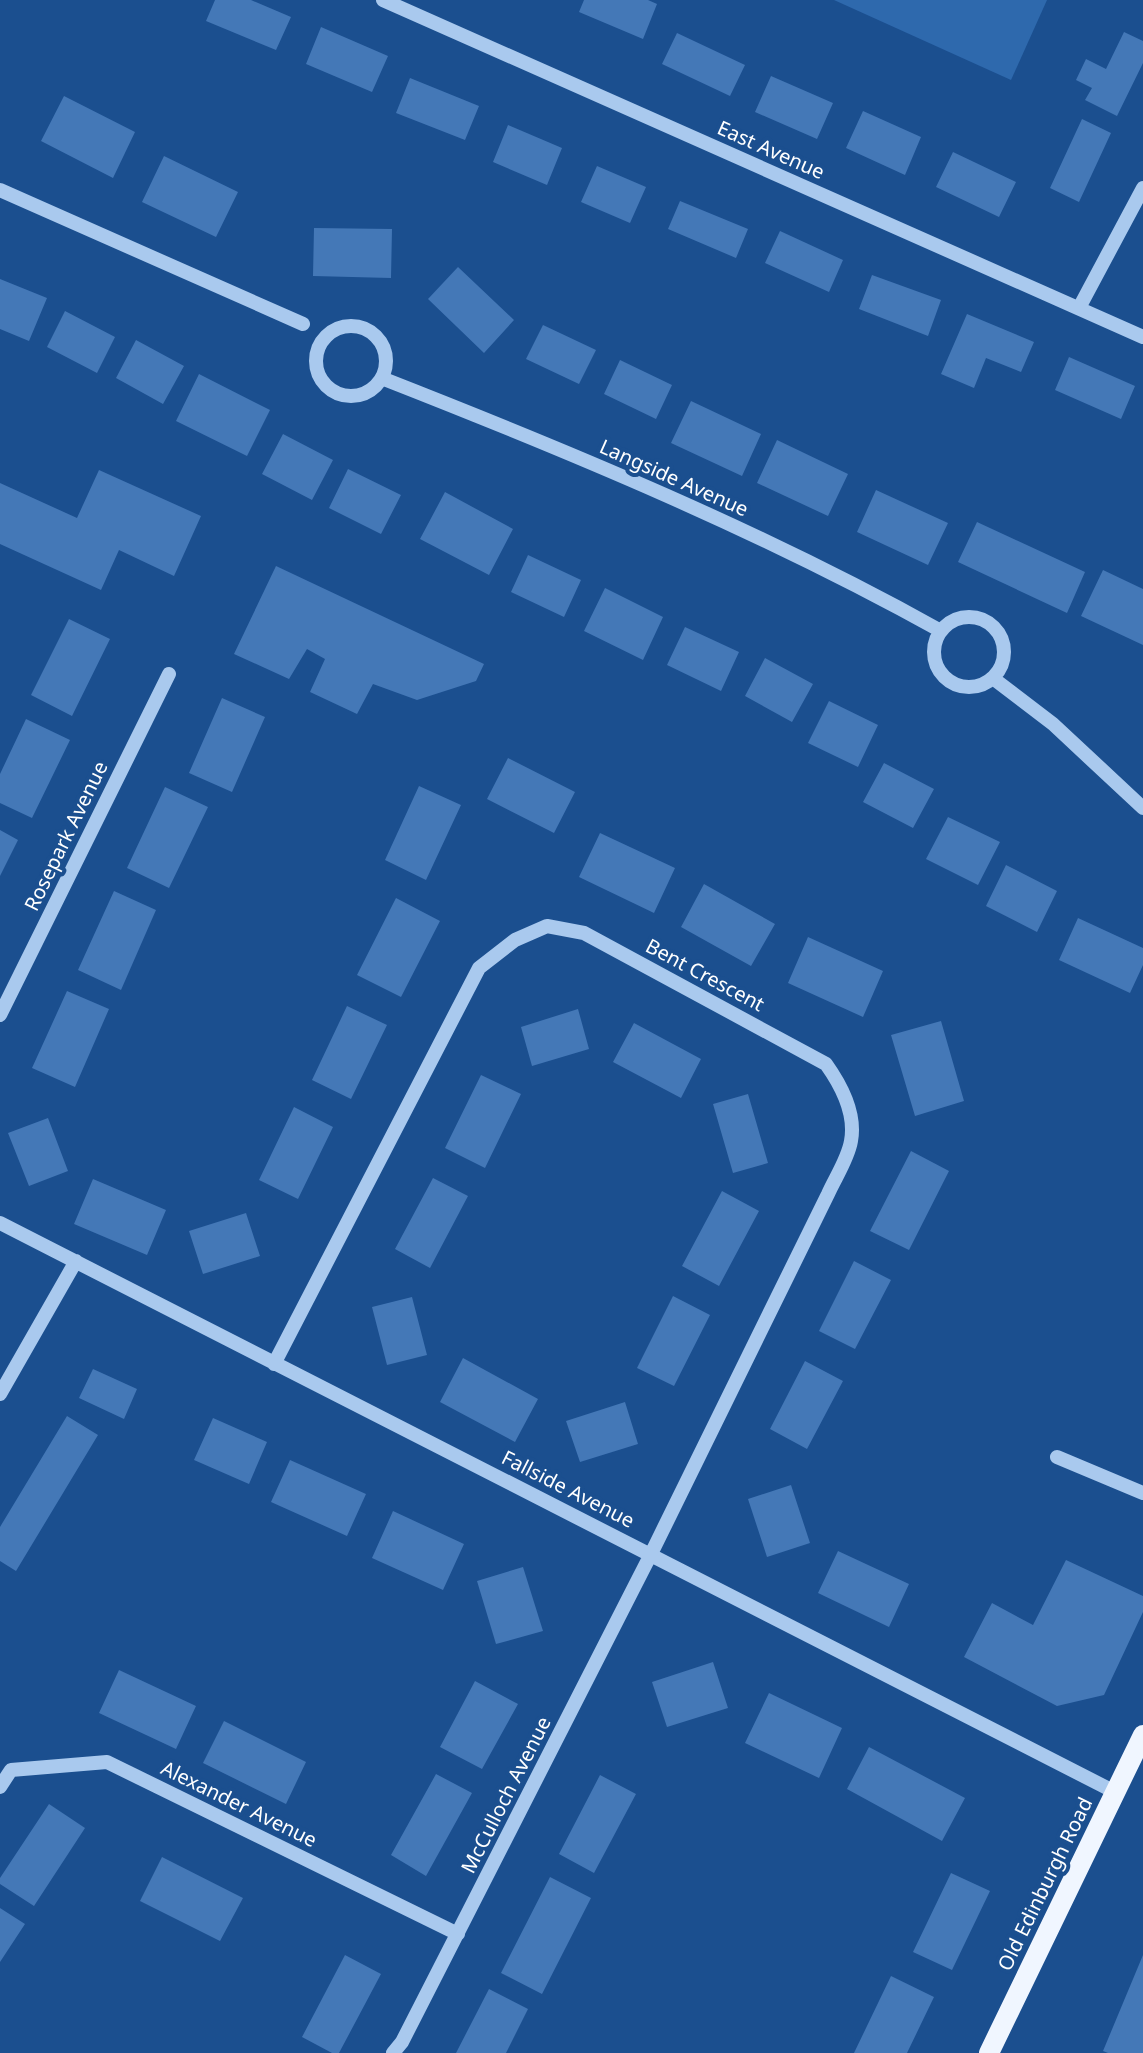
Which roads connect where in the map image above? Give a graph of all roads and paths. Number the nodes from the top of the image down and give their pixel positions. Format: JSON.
{"nodes":[{"id":1,"x":383,"y":0,"type":"edge"},
{"id":2,"x":1143,"y":188,"type":"edge"},
{"id":3,"x":0,"y":190,"type":"edge"},
{"id":4,"x":1079,"y":308,"type":"junction"},
{"id":5,"x":303,"y":324,"type":"dead end"},
{"id":6,"x":1143,"y":337,"type":"edge"},
{"id":7,"x":384,"y":379,"type":"junction"},
{"id":8,"x":941,"y":631,"type":"junction"},
{"id":9,"x":169,"y":674,"type":"dead end"},
{"id":10,"x":994,"y":679,"type":"junction"},
{"id":11,"x":1143,"y":808,"type":"edge"},
{"id":12,"x":0,"y":1015,"type":"edge"},
{"id":13,"x":0,"y":1223,"type":"edge"},
{"id":14,"x":76,"y":1261,"type":"junction"},
{"id":15,"x":274,"y":1364,"type":"junction"},
{"id":16,"x":0,"y":1394,"type":"edge"},
{"id":17,"x":1057,"y":1457,"type":"dead end"},
{"id":18,"x":1143,"y":1493,"type":"edge"},
{"id":19,"x":651,"y":1554,"type":"junction"},
{"id":20,"x":1143,"y":1735,"type":"edge"},
{"id":21,"x":0,"y":1787,"type":"edge"},
{"id":22,"x":1117,"y":1793,"type":"junction"},
{"id":23,"x":458,"y":1934,"type":"junction"},
{"id":24,"x":991,"y":2052,"type":"edge"},
{"id":25,"x":393,"y":2053,"type":"edge"}],
"edges":[{"from":1,"to":4,"type":"street","name":"East Avenue"},
{"from":2,"to":4,"type":"street"},
{"from":3,"to":5,"type":"street"},
{"from":4,"to":6,"type":"street","name":"East Avenue"},
{"from":7,"to":7,"type":"street"},
{"from":7,"to":8,"type":"street","name":"Langside Avenue"},
{"from":8,"to":10,"type":"street"},
{"from":8,"to":10,"type":"street"},
{"from":9,"to":12,"type":"street","name":"Rosepark Avenue"},
{"from":10,"to":11,"type":"street"},
{"from":13,"to":14,"type":"street","name":"Fallside Avenue"},
{"from":14,"to":15,"type":"street","name":"Fallside Avenue"},
{"from":14,"to":16,"type":"street"},
{"from":15,"to":19,"type":"street","name":"Fallside Avenue"},
{"from":15,"to":19,"type":"street","name":"Bent Crescent"},
{"from":17,"to":18,"type":"street"},
{"from":19,"to":22,"type":"street","name":"Fallside Avenue"},
{"from":19,"to":23,"type":"street","name":"McCulloch Avenue"},
{"from":20,"to":22,"type":"main road","name":"Old Edinburgh Road"},
{"from":21,"to":23,"type":"street","name":"Alexander Avenue"},
{"from":22,"to":24,"type":"main road","name":"Old Edinburgh Road"},
{"from":23,"to":25,"type":"street","name":"McCulloch Avenue"}]}
